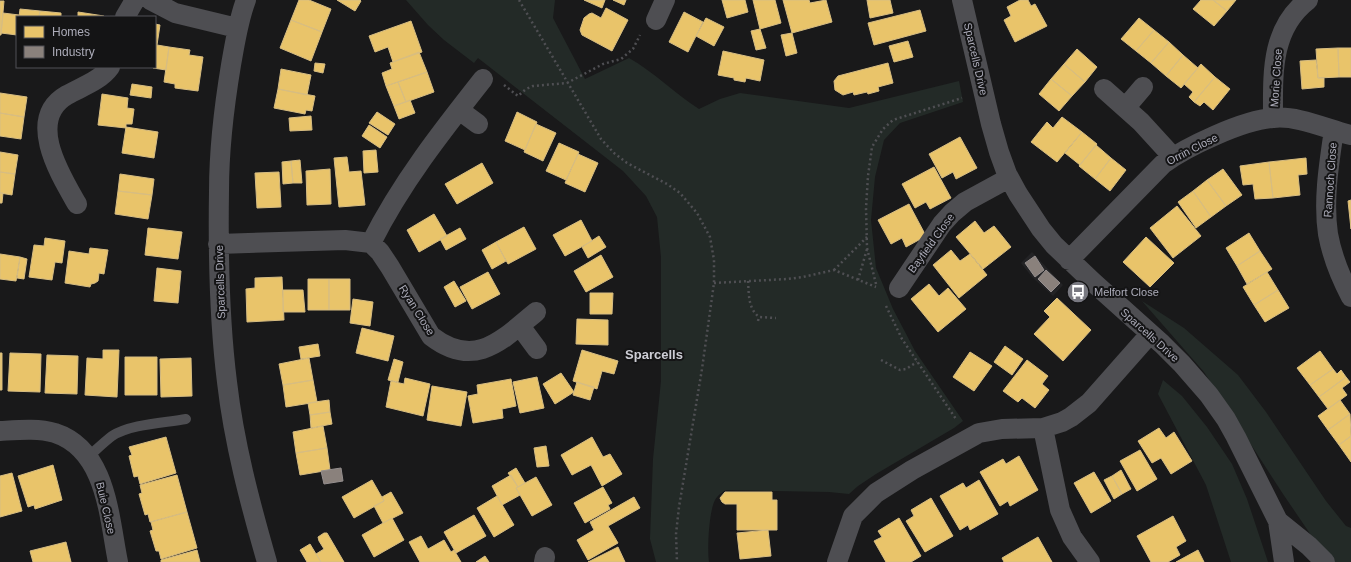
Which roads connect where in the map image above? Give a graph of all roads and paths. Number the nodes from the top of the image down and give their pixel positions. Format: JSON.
{"nodes":[{"id":1,"x":135,"y":0,"type":"edge"},
{"id":2,"x":150,"y":0,"type":"edge"},
{"id":3,"x":246,"y":0,"type":"edge"},
{"id":4,"x":520,"y":0,"type":"edge"},
{"id":5,"x":665,"y":0,"type":"edge"},
{"id":6,"x":962,"y":0,"type":"edge"},
{"id":7,"x":1308,"y":0,"type":"edge"},
{"id":8,"x":126,"y":16,"type":"edge"},
{"id":9,"x":656,"y":20,"type":"joint"},
{"id":10,"x":237,"y":28,"type":"junction"},
{"id":11,"x":109,"y":68,"type":"edge"},
{"id":12,"x":483,"y":79,"type":"joint"},
{"id":13,"x":568,"y":83,"type":"junction"},
{"id":14,"x":1143,"y":87,"type":"dead end"},
{"id":15,"x":1104,"y":89,"type":"dead end"},
{"id":16,"x":1126,"y":107,"type":"junction"},
{"id":17,"x":459,"y":110,"type":"junction"},
{"id":18,"x":1273,"y":118,"type":"junction"},
{"id":19,"x":478,"y":124,"type":"dead end"},
{"id":20,"x":1342,"y":132,"type":"edge"},
{"id":21,"x":1173,"y":157,"type":"junction"},
{"id":22,"x":1009,"y":178,"type":"junction"},
{"id":23,"x":78,"y":204,"type":"dead end"},
{"id":24,"x":867,"y":237,"type":"dead end"},
{"id":25,"x":371,"y":243,"type":"junction"},
{"id":26,"x":218,"y":244,"type":"junction"},
{"id":27,"x":867,"y":248,"type":"dead end"},
{"id":28,"x":1069,"y":260,"type":"junction"},
{"id":29,"x":834,"y":270,"type":"junction"},
{"id":30,"x":858,"y":280,"type":"junction"},
{"id":31,"x":748,"y":282,"type":"junction"},
{"id":32,"x":714,"y":284,"type":"junction"},
{"id":33,"x":877,"y":288,"type":"dead end"},
{"id":34,"x":899,"y":288,"type":"dead end"},
{"id":35,"x":1351,"y":297,"type":"edge"},
{"id":36,"x":536,"y":312,"type":"dead end"},
{"id":37,"x":759,"y":317,"type":"junction"},
{"id":38,"x":776,"y":318,"type":"dead end"},
{"id":39,"x":758,"y":321,"type":"dead end"},
{"id":40,"x":520,"y":326,"type":"junction"},
{"id":41,"x":1150,"y":334,"type":"junction"},
{"id":42,"x":537,"y":349,"type":"dead end"},
{"id":43,"x":881,"y":360,"type":"dead end"},
{"id":44,"x":917,"y":362,"type":"dead end"},
{"id":45,"x":186,"y":419,"type":"dead end"},
{"id":46,"x":1043,"y":428,"type":"junction"},
{"id":47,"x":0,"y":431,"type":"edge"},
{"id":48,"x":88,"y":457,"type":"junction"},
{"id":49,"x":1278,"y":521,"type":"junction"},
{"id":50,"x":118,"y":562,"type":"edge"},
{"id":51,"x":267,"y":562,"type":"edge"},
{"id":52,"x":676,"y":562,"type":"edge"},
{"id":53,"x":837,"y":562,"type":"edge"},
{"id":54,"x":1090,"y":562,"type":"edge"},
{"id":55,"x":1284,"y":562,"type":"edge"},
{"id":56,"x":1325,"y":562,"type":"edge"}],
"edges":[{"from":1,"to":8,"type":"street"},
{"from":2,"to":10,"type":"street"},
{"from":3,"to":10,"type":"street","name":"Sparcells Drive"},
{"from":4,"to":13,"type":"path"},
{"from":5,"to":9,"type":"street"},
{"from":6,"to":22,"type":"street","name":"Sparcells Drive"},
{"from":7,"to":18,"type":"street","name":"Morie Close"},
{"from":9,"to":13,"type":"path"},
{"from":10,"to":26,"type":"street","name":"Sparcells Drive"},
{"from":11,"to":23,"type":"street"},
{"from":12,"to":13,"type":"path"},
{"from":12,"to":17,"type":"street"},
{"from":13,"to":32,"type":"path"},
{"from":14,"to":16,"type":"street"},
{"from":15,"to":16,"type":"street"},
{"from":16,"to":21,"type":"street"},
{"from":17,"to":19,"type":"street"},
{"from":17,"to":25,"type":"street"},
{"from":18,"to":20,"type":"street","name":"Orrin Close"},
{"from":18,"to":21,"type":"street","name":"Orrin Close"},
{"from":20,"to":35,"type":"street","name":"Rannoch Close"},
{"from":21,"to":28,"type":"street","name":"Orrin Close"},
{"from":22,"to":28,"type":"street","name":"Sparcells Drive"},
{"from":22,"to":34,"type":"street","name":"Bayfield Close"},
{"from":24,"to":29,"type":"path"},
{"from":25,"to":26,"type":"street"},
{"from":25,"to":40,"type":"street","name":"Ryan Close"},
{"from":26,"to":51,"type":"street","name":"Sparcells Drive"},
{"from":27,"to":30,"type":"path"},
{"from":28,"to":41,"type":"street","name":"Sparcells Drive"},
{"from":29,"to":30,"type":"path"},
{"from":29,"to":31,"type":"path"},
{"from":30,"to":33,"type":"path"},
{"from":31,"to":32,"type":"path"},
{"from":31,"to":37,"type":"path"},
{"from":32,"to":52,"type":"path"},
{"from":36,"to":40,"type":"street","name":"Ryan Close"},
{"from":37,"to":38,"type":"path"},
{"from":37,"to":39,"type":"path"},
{"from":40,"to":42,"type":"street"},
{"from":41,"to":46,"type":"street"},
{"from":41,"to":49,"type":"street","name":"Sparcells Drive"},
{"from":43,"to":44,"type":"path"},
{"from":45,"to":48,"type":"lane"},
{"from":46,"to":53,"type":"street"},
{"from":46,"to":54,"type":"street"},
{"from":47,"to":48,"type":"street","name":"Buie Close"},
{"from":48,"to":50,"type":"street","name":"Buie Close"},
{"from":49,"to":55,"type":"street","name":"Sparcells Drive"},
{"from":49,"to":56,"type":"street","name":"Sparcells Drive"}]}
